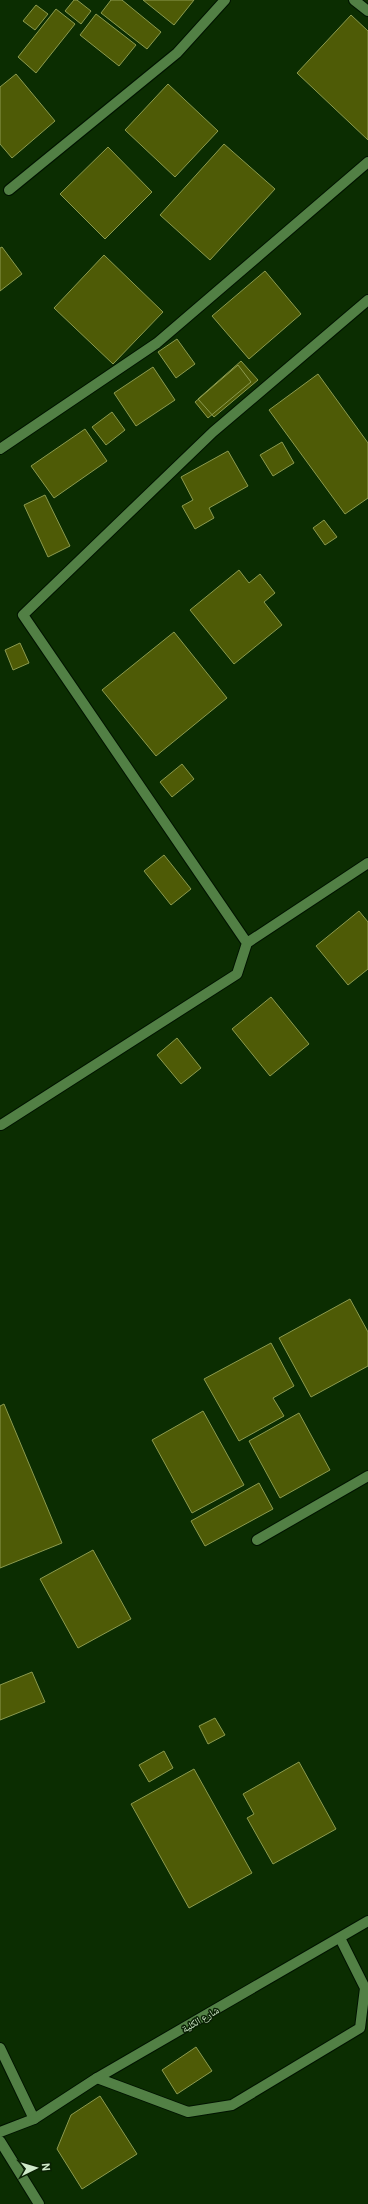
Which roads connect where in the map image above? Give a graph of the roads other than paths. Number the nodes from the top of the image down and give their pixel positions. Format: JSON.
{"nodes":[{"id":1,"x":225,"y":0,"type":"edge"},
{"id":2,"x":354,"y":0,"type":"edge"},
{"id":3,"x":368,"y":11,"type":"edge"},
{"id":4,"x":368,"y":162,"type":"edge"},
{"id":5,"x":9,"y":190,"type":"dead end"},
{"id":6,"x":368,"y":300,"type":"edge"},
{"id":7,"x":0,"y":449,"type":"edge"},
{"id":8,"x":368,"y":863,"type":"edge"},
{"id":9,"x":247,"y":943,"type":"junction"},
{"id":10,"x":1,"y":1125,"type":"dead end"},
{"id":11,"x":368,"y":1476,"type":"edge"},
{"id":12,"x":257,"y":1540,"type":"dead end"},
{"id":13,"x":368,"y":1921,"type":"edge"},
{"id":14,"x":340,"y":1938,"type":"junction"},
{"id":15,"x":0,"y":2048,"type":"edge"},
{"id":16,"x":97,"y":2078,"type":"junction"},
{"id":17,"x":34,"y":2119,"type":"junction"},
{"id":18,"x":0,"y":2132,"type":"edge"},
{"id":19,"x":0,"y":2141,"type":"edge"},
{"id":20,"x":39,"y":2204,"type":"edge"}],
"edges":[{"from":1,"to":5,"type":"street"},
{"from":2,"to":3,"type":"street"},
{"from":4,"to":7,"type":"street"},
{"from":6,"to":9,"type":"street"},
{"from":8,"to":9,"type":"street"},
{"from":9,"to":10,"type":"street"},
{"from":11,"to":12,"type":"street"},
{"from":13,"to":14,"type":"street","name":"شارع الكلية"},
{"from":14,"to":16,"type":"street","name":"شارع الكلية"},
{"from":14,"to":16,"type":"street"},
{"from":15,"to":17,"type":"street"},
{"from":16,"to":17,"type":"street","name":"شارع الكلية"},
{"from":17,"to":18,"type":"street","name":"شارع الكلية"},
{"from":19,"to":20,"type":"street"}]}
